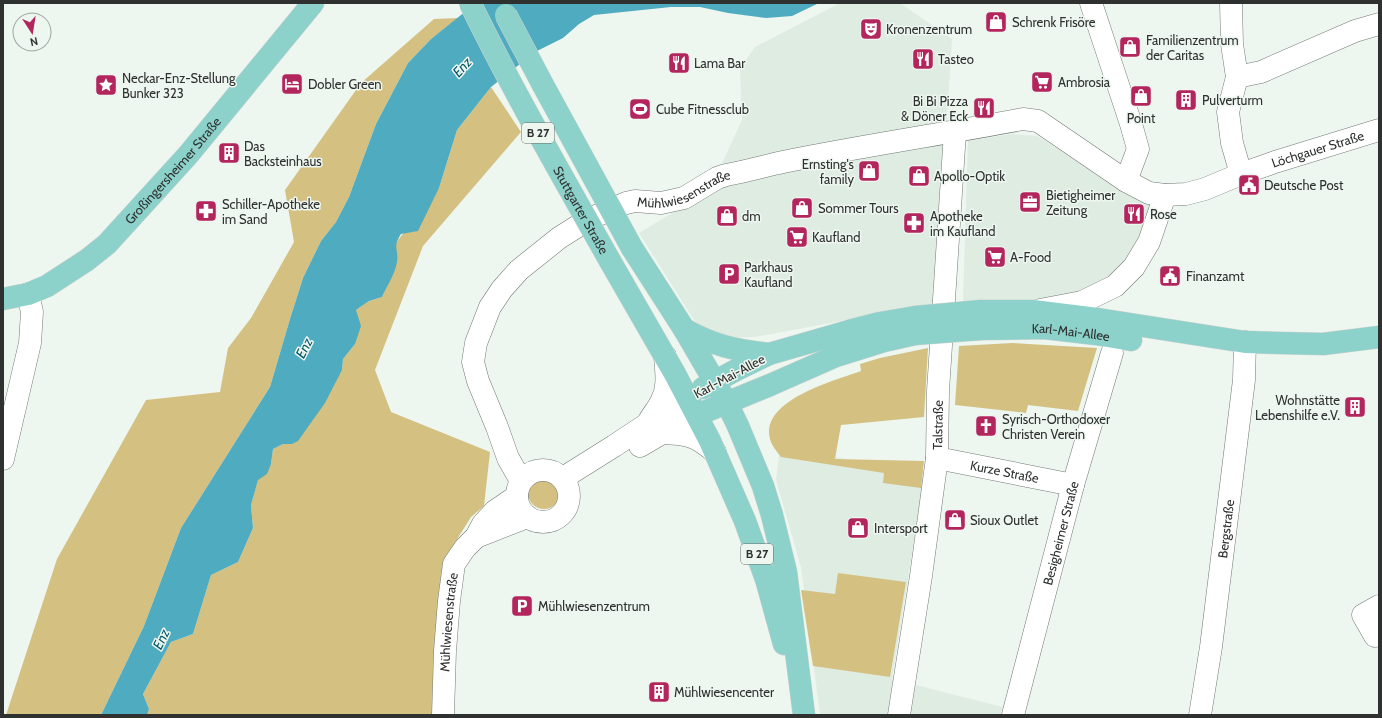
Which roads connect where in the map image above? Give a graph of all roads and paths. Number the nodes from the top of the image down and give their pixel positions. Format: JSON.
{"nodes":[{"id":1,"x":313,"y":3,"type":"edge"},
{"id":2,"x":470,"y":3,"type":"edge"},
{"id":3,"x":500,"y":3,"type":"edge"},
{"id":4,"x":1091,"y":3,"type":"edge"},
{"id":5,"x":1231,"y":3,"type":"edge"},
{"id":6,"x":1379,"y":24,"type":"edge"},
{"id":7,"x":1236,"y":77,"type":"junction"},
{"id":8,"x":1038,"y":121,"type":"joint"},
{"id":9,"x":1379,"y":130,"type":"edge"},
{"id":10,"x":955,"y":132,"type":"junction"},
{"id":11,"x":1241,"y":174,"type":"junction"},
{"id":12,"x":1126,"y":181,"type":"junction"},
{"id":13,"x":1166,"y":195,"type":"junction"},
{"id":14,"x":28,"y":294,"type":"junction"},
{"id":15,"x":3,"y":299,"type":"edge"},
{"id":16,"x":1033,"y":311,"type":"junction"},
{"id":17,"x":981,"y":320,"type":"junction"},
{"id":18,"x":915,"y":325,"type":"junction"},
{"id":19,"x":1097,"y":326,"type":"junction"},
{"id":20,"x":684,"y":329,"type":"junction"},
{"id":21,"x":1379,"y":337,"type":"edge"},
{"id":22,"x":1245,"y":349,"type":"junction"},
{"id":23,"x":1379,"y":351,"type":"edge"},
{"id":24,"x":1112,"y":353,"type":"dead end"},
{"id":25,"x":769,"y":354,"type":"junction"},
{"id":26,"x":665,"y":356,"type":"junction"},
{"id":27,"x":715,"y":382,"type":"junction"},
{"id":28,"x":770,"y":385,"type":"junction"},
{"id":29,"x":727,"y":403,"type":"junction"},
{"id":30,"x":693,"y":406,"type":"junction"},
{"id":31,"x":654,"y":429,"type":"junction"},
{"id":32,"x":715,"y":452,"type":"junction"},
{"id":33,"x":937,"y":458,"type":"junction"},
{"id":34,"x":3,"y":460,"type":"edge"},
{"id":35,"x":524,"y":483,"type":"junction"},
{"id":36,"x":566,"y":483,"type":"junction"},
{"id":37,"x":1073,"y":485,"type":"junction"},
{"id":38,"x":528,"y":517,"type":"junction"},
{"id":39,"x":476,"y":537,"type":"junction"},
{"id":40,"x":1379,"y":606,"type":"edge"},
{"id":41,"x":1379,"y":634,"type":"edge"},
{"id":42,"x":803,"y":711,"type":"edge"},
{"id":43,"x":443,"y":715,"type":"edge"},
{"id":44,"x":898,"y":715,"type":"edge"},
{"id":45,"x":1013,"y":715,"type":"edge"},
{"id":46,"x":1200,"y":715,"type":"edge"}],
"edges":[{"from":1,"to":14,"type":"main road","name":"Großingersheimer Straße"},
{"from":2,"to":26,"type":"main road","name":"Stuttgarter Straße","number":"B 27","bridge":true},
{"from":3,"to":20,"type":"main road","name":"Stuttgarter Straße","number":"B 27","bridge":true},
{"from":4,"to":12,"type":"street"},
{"from":5,"to":7,"type":"street"},
{"from":6,"to":7,"type":"street"},
{"from":7,"to":11,"type":"street"},
{"from":8,"to":10,"type":"street","name":"Mühlwiesenstraße"},
{"from":8,"to":12,"type":"street","name":"Löchgauer Straße"},
{"from":9,"to":11,"type":"street","name":"Löchgauer Straße"},
{"from":10,"to":33,"type":"street","name":"Talstraße"},
{"from":10,"to":35,"type":"street","name":"Mühlwiesenstraße"},
{"from":11,"to":13,"type":"street","name":"Löchgauer Straße"},
{"from":12,"to":13,"type":"street","name":"Löchgauer Straße"},
{"from":13,"to":16,"type":"street"},
{"from":14,"to":15,"type":"main road","name":"Großingersheimer Straße"},
{"from":14,"to":34,"type":"street"},
{"from":16,"to":17,"type":"main road","name":"Karl-Mai-Allee"},
{"from":16,"to":19,"type":"main road","name":"Karl-Mai-Allee"},
{"from":17,"to":18,"type":"main road","name":"Karl-Mai-Allee","bridge":true},
{"from":17,"to":19,"type":"main road","name":"Karl-Mai-Allee"},
{"from":18,"to":25,"type":"main road","name":"Karl-Mai-Allee"},
{"from":18,"to":28,"type":"main road","name":"Karl-Mai-Allee"},
{"from":19,"to":22,"type":"main road","name":"Karl-Mai-Allee"},
{"from":20,"to":25,"type":"main road","name":"Karl-Mai-Allee"},
{"from":20,"to":27,"type":"main road","name":"Stuttgarter Straße","number":"B 27"},
{"from":21,"to":22,"type":"main road","name":"Karl-Mai-Allee"},
{"from":22,"to":23,"type":"main road","name":"Karl-Mai-Allee"},
{"from":22,"to":46,"type":"street","name":"Bergstraße"},
{"from":24,"to":37,"type":"street","name":"Besigheimer Straße"},
{"from":25,"to":27,"type":"main road","name":"Karl-Mai-Allee"},
{"from":25,"to":28,"type":"main road","name":"Karl-Mai-Allee"},
{"from":26,"to":30,"type":"main road","name":"Stuttgarter Straße","number":"B 27"},
{"from":26,"to":31,"type":"street"},
{"from":27,"to":29,"type":"main road","name":"Stuttgarter Straße","number":"B 27"},
{"from":27,"to":30,"type":"main road","name":"Karl-Mai-Allee"},
{"from":28,"to":29,"type":"main road","name":"Karl-Mai-Allee"},
{"from":29,"to":30,"type":"main road","name":"Karl-Mai-Allee"},
{"from":29,"to":42,"type":"main road","number":"B 27"},
{"from":30,"to":31,"type":"street"},
{"from":30,"to":32,"type":"main road","number":"B 27"},
{"from":31,"to":32,"type":"street"},
{"from":31,"to":36,"type":"street"},
{"from":32,"to":42,"type":"main road","number":"B 27"},
{"from":33,"to":37,"type":"street","name":"Kurze Straße"},
{"from":33,"to":44,"type":"street","name":"Talstraße"},
{"from":35,"to":36,"type":"street"},
{"from":35,"to":38,"type":"street","name":"Mühlwiesenstraße"},
{"from":35,"to":39,"type":"street","name":"Mühlwiesenstraße"},
{"from":36,"to":38,"type":"street"},
{"from":37,"to":45,"type":"street","name":"Besigheimer Straße"},
{"from":38,"to":39,"type":"street","name":"Mühlwiesenstraße"},
{"from":39,"to":43,"type":"street","name":"Mühlwiesenstraße"},
{"from":40,"to":41,"type":"street"}]}
